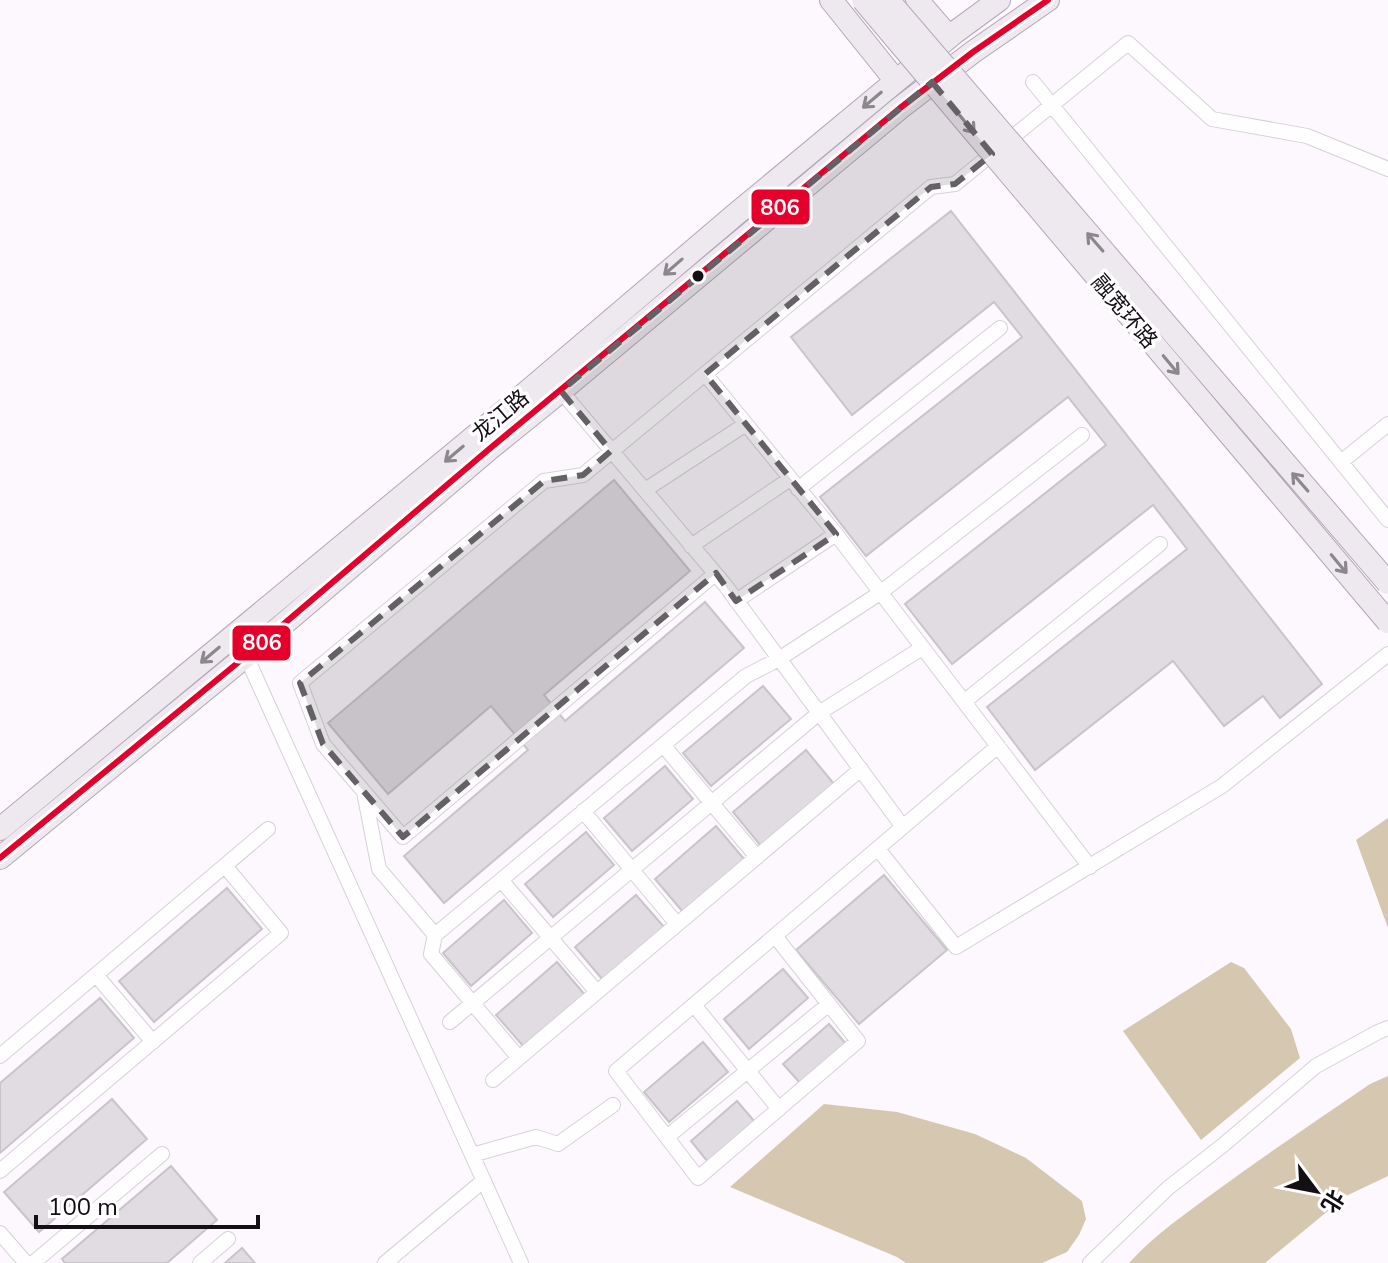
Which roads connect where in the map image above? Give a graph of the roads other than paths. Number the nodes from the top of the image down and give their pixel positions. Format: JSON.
{"nodes":[{"id":1,"x":831,"y":0,"type":"edge"},
{"id":2,"x":863,"y":0,"type":"edge"},
{"id":3,"x":888,"y":0,"type":"edge"},
{"id":4,"x":917,"y":0,"type":"edge"},
{"id":5,"x":999,"y":0,"type":"edge"},
{"id":6,"x":1048,"y":0,"type":"edge"},
{"id":7,"x":949,"y":37,"type":"junction"},
{"id":8,"x":896,"y":81,"type":"junction"},
{"id":9,"x":1033,"y":82,"type":"dead end"},
{"id":10,"x":1052,"y":105,"type":"junction"},
{"id":11,"x":1388,"y":169,"type":"edge"},
{"id":12,"x":1000,"y":328,"type":"dead end"},
{"id":13,"x":705,"y":374,"type":"junction"},
{"id":14,"x":561,"y":391,"type":"junction"},
{"id":15,"x":746,"y":424,"type":"junction"},
{"id":16,"x":1388,"y":424,"type":"edge"},
{"id":17,"x":1082,"y":435,"type":"dead end"},
{"id":18,"x":611,"y":451,"type":"junction"},
{"id":19,"x":1341,"y":462,"type":"junction"},
{"id":20,"x":794,"y":484,"type":"junction"},
{"id":21,"x":645,"y":490,"type":"junction"},
{"id":22,"x":1388,"y":520,"type":"edge"},
{"id":23,"x":836,"y":534,"type":"junction"},
{"id":24,"x":1160,"y":544,"type":"dead end"},
{"id":25,"x":691,"y":546,"type":"junction"},
{"id":26,"x":715,"y":574,"type":"junction"},
{"id":27,"x":1388,"y":583,"type":"edge"},
{"id":28,"x":880,"y":593,"type":"junction"},
{"id":29,"x":736,"y":601,"type":"junction"},
{"id":30,"x":1388,"y":622,"type":"edge"},
{"id":31,"x":922,"y":648,"type":"junction"},
{"id":32,"x":1388,"y":654,"type":"edge"},
{"id":33,"x":246,"y":656,"type":"junction"},
{"id":34,"x":779,"y":659,"type":"junction"},
{"id":35,"x":965,"y":701,"type":"junction"},
{"id":36,"x":819,"y":713,"type":"junction"},
{"id":37,"x":663,"y":745,"type":"junction"},
{"id":38,"x":998,"y":746,"type":"junction"},
{"id":39,"x":861,"y":769,"type":"junction"},
{"id":40,"x":364,"y":792,"type":"junction"},
{"id":41,"x":712,"y":803,"type":"junction"},
{"id":42,"x":583,"y":811,"type":"junction"},
{"id":43,"x":903,"y":827,"type":"junction"},
{"id":44,"x":0,"y":829,"type":"edge"},
{"id":45,"x":268,"y":829,"type":"dead end"},
{"id":46,"x":878,"y":849,"type":"junction"},
{"id":47,"x":757,"y":857,"type":"junction"},
{"id":48,"x":0,"y":858,"type":"edge"},
{"id":49,"x":225,"y":866,"type":"junction"},
{"id":50,"x":1090,"y":867,"type":"junction"},
{"id":51,"x":632,"y":870,"type":"junction"},
{"id":52,"x":501,"y":880,"type":"junction"},
{"id":53,"x":677,"y":924,"type":"junction"},
{"id":54,"x":435,"y":935,"type":"junction"},
{"id":55,"x":775,"y":936,"type":"junction"},
{"id":56,"x":550,"y":938,"type":"junction"},
{"id":57,"x":96,"y":975,"type":"junction"},
{"id":58,"x":597,"y":992,"type":"junction"},
{"id":59,"x":472,"y":1003,"type":"junction"},
{"id":60,"x":829,"y":1004,"type":"junction"},
{"id":61,"x":694,"y":1005,"type":"junction"},
{"id":62,"x":450,"y":1022,"type":"dead end"},
{"id":63,"x":1388,"y":1028,"type":"edge"},
{"id":64,"x":153,"y":1042,"type":"junction"},
{"id":65,"x":0,"y":1056,"type":"edge"},
{"id":66,"x":519,"y":1058,"type":"junction"},
{"id":67,"x":748,"y":1071,"type":"junction"},
{"id":68,"x":493,"y":1080,"type":"dead end"},
{"id":69,"x":613,"y":1105,"type":"dead end"},
{"id":70,"x":779,"y":1109,"type":"junction"},
{"id":71,"x":667,"y":1137,"type":"junction"},
{"id":72,"x":162,"y":1154,"type":"dead end"},
{"id":73,"x":472,"y":1155,"type":"junction"},
{"id":74,"x":0,"y":1171,"type":"edge"},
{"id":75,"x":483,"y":1181,"type":"junction"},
{"id":76,"x":0,"y":1233,"type":"edge"},
{"id":77,"x":228,"y":1239,"type":"dead end"},
{"id":78,"x":26,"y":1263,"type":"edge"},
{"id":79,"x":33,"y":1263,"type":"edge"},
{"id":80,"x":200,"y":1263,"type":"edge"},
{"id":81,"x":385,"y":1263,"type":"edge"},
{"id":82,"x":521,"y":1263,"type":"edge"},
{"id":83,"x":1090,"y":1263,"type":"edge"}],
"edges":[{"from":1,"to":8,"type":"main road"},
{"from":2,"to":30,"type":"main road","name":"融宽环路","one_way":true,"bridge":true},
{"from":27,"to":3,"type":"main road","name":"融宽环路","one_way":true,"bridge":true},
{"from":4,"to":7,"type":"main road"},
{"from":5,"to":7,"type":"main road","name":"龙江路"},
{"from":6,"to":14,"type":"main road","name":"龙江路"},
{"from":7,"to":8,"type":"main road","name":"龙江路"},
{"from":8,"to":44,"type":"main road","name":"龙江路","one_way":true},
{"from":9,"to":10,"type":"street"},
{"from":10,"to":11,"type":"street"},
{"from":10,"to":13,"type":"street"},
{"from":10,"to":19,"type":"street"},
{"from":12,"to":20,"type":"street"},
{"from":13,"to":15,"type":"street"},
{"from":13,"to":18,"type":"street"},
{"from":14,"to":18,"type":"street"},
{"from":14,"to":33,"type":"main road","name":"龙江路"},
{"from":15,"to":20,"type":"street"},
{"from":15,"to":21,"type":"street"},
{"from":16,"to":19,"type":"street"},
{"from":17,"to":28,"type":"street"},
{"from":18,"to":21,"type":"street"},
{"from":18,"to":40,"type":"street"},
{"from":19,"to":22,"type":"street"},
{"from":20,"to":23,"type":"street"},
{"from":20,"to":25,"type":"street"},
{"from":21,"to":25,"type":"street"},
{"from":23,"to":28,"type":"street"},
{"from":23,"to":29,"type":"street"},
{"from":24,"to":35,"type":"street"},
{"from":25,"to":26,"type":"street"},
{"from":26,"to":29,"type":"street"},
{"from":26,"to":40,"type":"street"},
{"from":28,"to":31,"type":"street"},
{"from":28,"to":34,"type":"street"},
{"from":29,"to":34,"type":"street"},
{"from":31,"to":35,"type":"street"},
{"from":31,"to":36,"type":"street"},
{"from":32,"to":50,"type":"street"},
{"from":33,"to":48,"type":"main road","name":"龙江路"},
{"from":33,"to":73,"type":"street"},
{"from":34,"to":36,"type":"street"},
{"from":34,"to":37,"type":"street"},
{"from":35,"to":38,"type":"street"},
{"from":36,"to":39,"type":"street"},
{"from":36,"to":41,"type":"street"},
{"from":37,"to":41,"type":"street"},
{"from":37,"to":42,"type":"street"},
{"from":38,"to":43,"type":"street"},
{"from":38,"to":50,"type":"street"},
{"from":39,"to":43,"type":"street"},
{"from":39,"to":47,"type":"street"},
{"from":40,"to":54,"type":"street"},
{"from":41,"to":47,"type":"street"},
{"from":41,"to":51,"type":"street"},
{"from":42,"to":51,"type":"street"},
{"from":42,"to":52,"type":"street"},
{"from":43,"to":46,"type":"street"},
{"from":45,"to":49,"type":"street"},
{"from":46,"to":50,"type":"street"},
{"from":46,"to":55,"type":"street"},
{"from":47,"to":53,"type":"street"},
{"from":49,"to":57,"type":"street"},
{"from":49,"to":64,"type":"street"},
{"from":51,"to":53,"type":"street"},
{"from":51,"to":56,"type":"street"},
{"from":52,"to":54,"type":"street"},
{"from":52,"to":56,"type":"street"},
{"from":53,"to":58,"type":"street"},
{"from":54,"to":59,"type":"street"},
{"from":55,"to":60,"type":"street"},
{"from":55,"to":61,"type":"street"},
{"from":56,"to":58,"type":"street"},
{"from":56,"to":59,"type":"street"},
{"from":57,"to":64,"type":"street"},
{"from":57,"to":65,"type":"street"},
{"from":58,"to":66,"type":"street"},
{"from":59,"to":62,"type":"street"},
{"from":59,"to":66,"type":"street"},
{"from":60,"to":67,"type":"street"},
{"from":60,"to":70,"type":"street"},
{"from":61,"to":67,"type":"street"},
{"from":61,"to":71,"type":"street"},
{"from":63,"to":83,"type":"street"},
{"from":64,"to":74,"type":"street"},
{"from":66,"to":68,"type":"street"},
{"from":67,"to":70,"type":"street"},
{"from":67,"to":71,"type":"street"},
{"from":69,"to":73,"type":"street"},
{"from":70,"to":71,"type":"street"},
{"from":72,"to":79,"type":"street"},
{"from":73,"to":75,"type":"street"},
{"from":75,"to":81,"type":"street"},
{"from":75,"to":82,"type":"street"},
{"from":76,"to":78,"type":"street"},
{"from":77,"to":80,"type":"street"}]}
